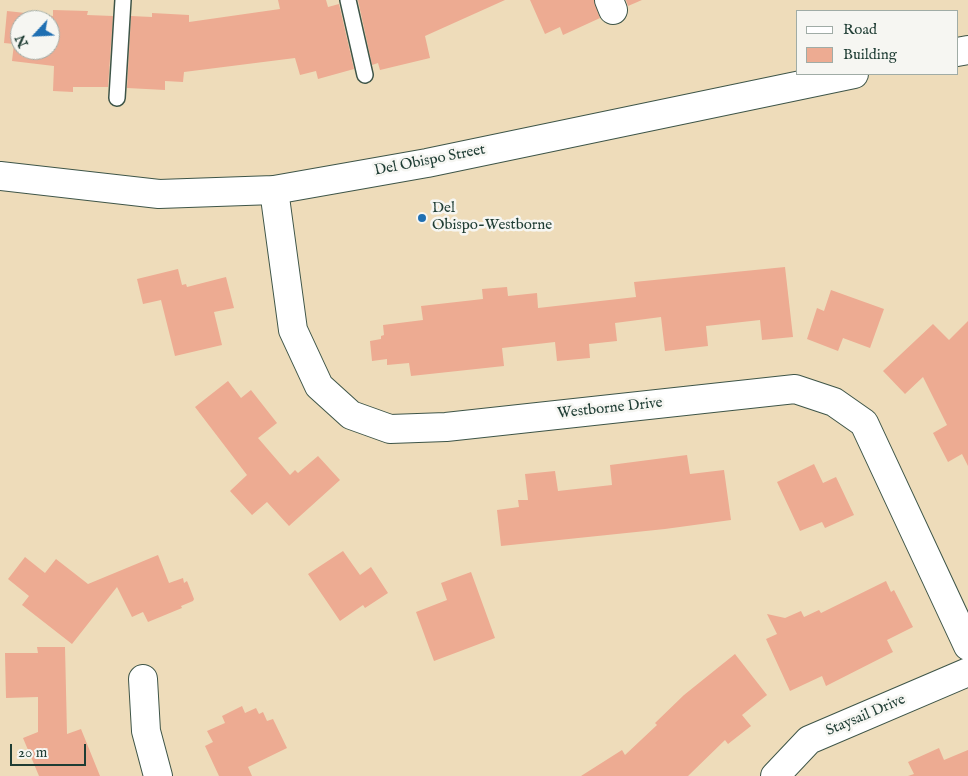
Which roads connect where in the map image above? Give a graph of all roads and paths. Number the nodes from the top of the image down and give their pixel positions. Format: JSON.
{"nodes":[{"id":1,"x":123,"y":0,"type":"edge"},
{"id":2,"x":348,"y":0,"type":"edge"},
{"id":3,"x":365,"y":75,"type":"dead end"},
{"id":4,"x":849,"y":75,"type":"edge"},
{"id":5,"x":117,"y":98,"type":"dead end"},
{"id":6,"x":0,"y":176,"type":"edge"},
{"id":7,"x":274,"y":190,"type":"junction"},
{"id":8,"x":968,"y":646,"type":"edge"},
{"id":9,"x":968,"y":672,"type":"edge"},
{"id":10,"x":143,"y":679,"type":"dead end"},
{"id":11,"x":158,"y":776,"type":"edge"},
{"id":12,"x":775,"y":776,"type":"edge"}],
"edges":[{"from":1,"to":5,"type":"lane"},
{"from":2,"to":3,"type":"lane"},
{"from":4,"to":7,"type":"street","name":"Del Obispo Street"},
{"from":6,"to":7,"type":"street","name":"Del Obispo Street"},
{"from":7,"to":8,"type":"street","name":"Westborne Drive"},
{"from":9,"to":12,"type":"street","name":"Staysail Drive"},
{"from":10,"to":11,"type":"street"}]}
